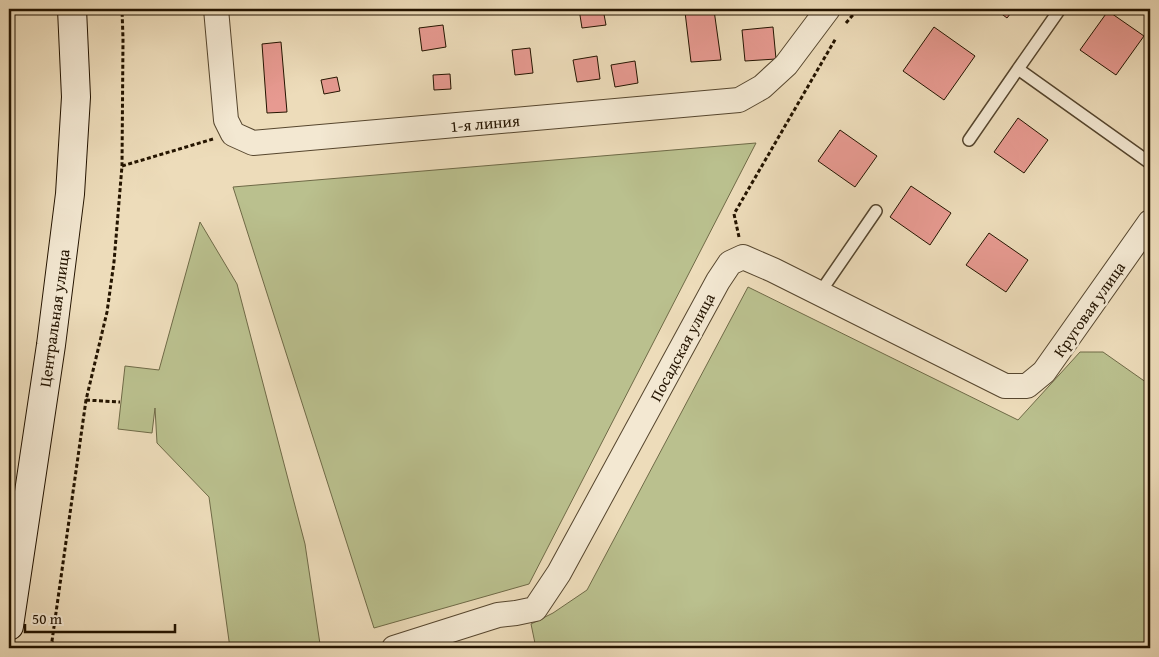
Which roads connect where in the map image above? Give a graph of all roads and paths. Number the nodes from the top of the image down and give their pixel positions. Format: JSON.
{"nodes":[{"id":1,"x":72,"y":9,"type":"edge"},
{"id":2,"x":122,"y":9,"type":"edge"},
{"id":3,"x":216,"y":9,"type":"edge"},
{"id":4,"x":828,"y":9,"type":"edge"},
{"id":5,"x":858,"y":9,"type":"edge"},
{"id":6,"x":1060,"y":9,"type":"edge"},
{"id":7,"x":844,"y":26,"type":"dead end"},
{"id":8,"x":839,"y":32,"type":"dead end"},
{"id":9,"x":1018,"y":69,"type":"junction"},
{"id":10,"x":233,"y":134,"type":"junction"},
{"id":11,"x":969,"y":140,"type":"dead end"},
{"id":12,"x":1150,"y":163,"type":"edge"},
{"id":13,"x":122,"y":166,"type":"junction"},
{"id":14,"x":876,"y":211,"type":"dead end"},
{"id":15,"x":1150,"y":222,"type":"edge"},
{"id":16,"x":743,"y":257,"type":"junction"},
{"id":17,"x":819,"y":294,"type":"junction"},
{"id":18,"x":86,"y":400,"type":"junction"},
{"id":19,"x":120,"y":402,"type":"dead end"},
{"id":20,"x":9,"y":626,"type":"edge"},
{"id":21,"x":52,"y":642,"type":"junction"},
{"id":22,"x":51,"y":648,"type":"edge"},
{"id":23,"x":58,"y":648,"type":"edge"},
{"id":24,"x":394,"y":648,"type":"edge"}],
"edges":[{"from":1,"to":20,"type":"main road","name":"Центральная улица"},
{"from":2,"to":13,"type":"path"},
{"from":3,"to":10,"type":"street"},
{"from":4,"to":10,"type":"street","name":"1-я линия"},
{"from":5,"to":7,"type":"path"},
{"from":6,"to":9,"type":"lane"},
{"from":8,"to":16,"type":"path"},
{"from":9,"to":11,"type":"lane"},
{"from":9,"to":12,"type":"lane"},
{"from":10,"to":13,"type":"path"},
{"from":13,"to":18,"type":"path"},
{"from":14,"to":17,"type":"lane"},
{"from":15,"to":17,"type":"street","name":"Круговая улица"},
{"from":16,"to":17,"type":"street"},
{"from":16,"to":24,"type":"street","name":"Посадская улица"},
{"from":18,"to":19,"type":"path"},
{"from":18,"to":21,"type":"path"},
{"from":21,"to":22,"type":"path"},
{"from":21,"to":23,"type":"path"}]}
